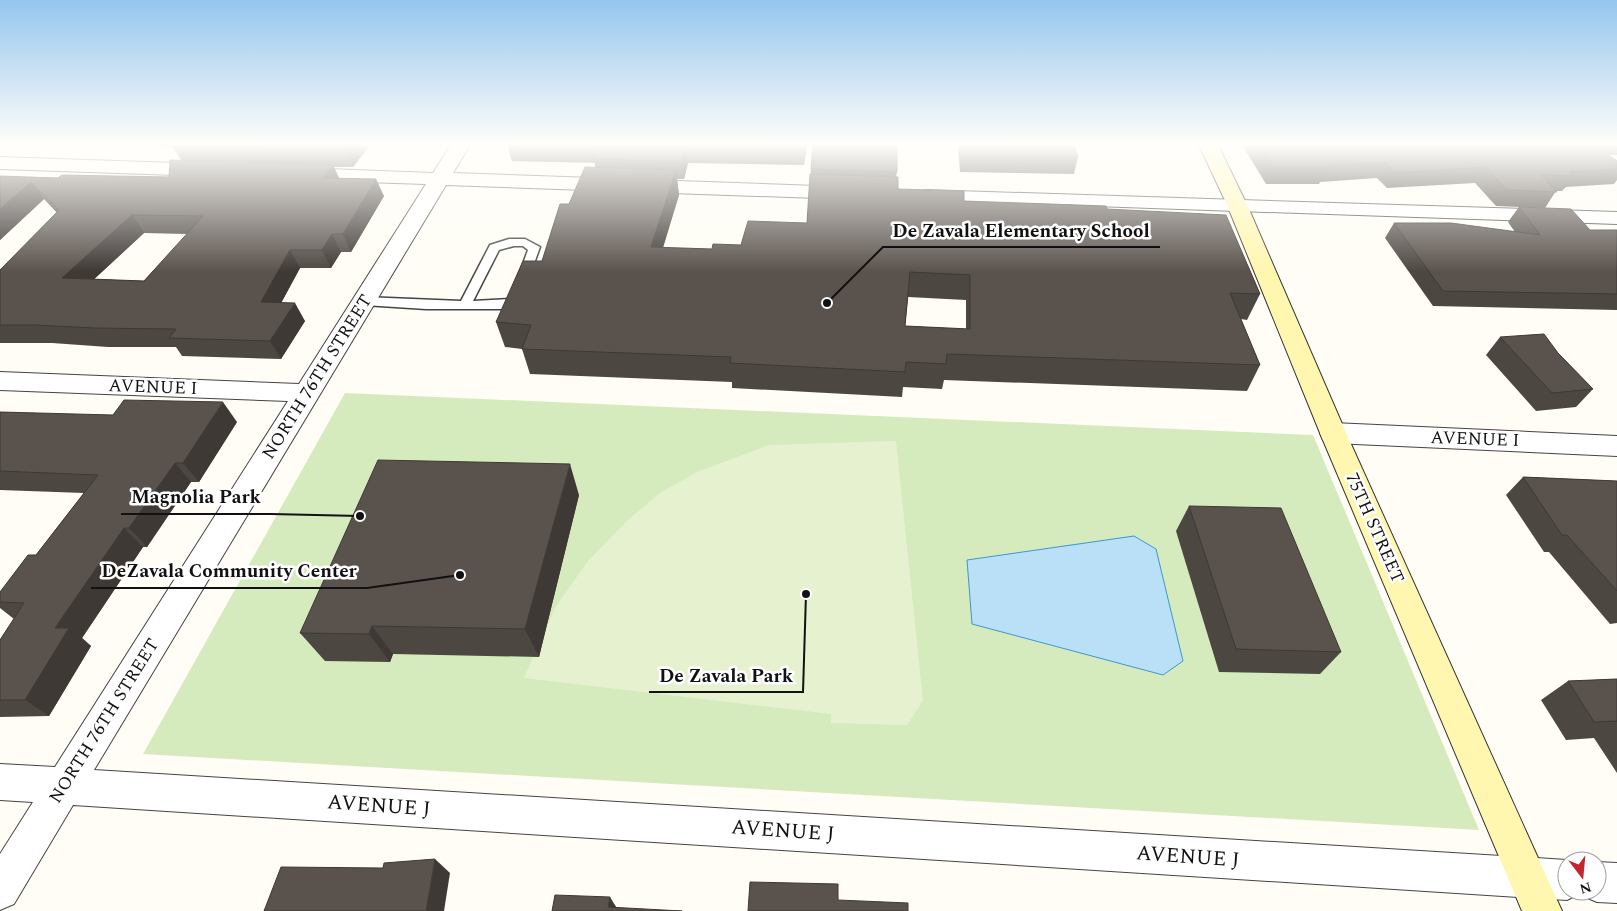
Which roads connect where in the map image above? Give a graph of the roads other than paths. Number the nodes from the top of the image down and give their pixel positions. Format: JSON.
{"nodes":[{"id":1,"x":434,"y":188,"type":"edge"},
{"id":2,"x":682,"y":188,"type":"edge"},
{"id":3,"x":1229,"y":188,"type":"edge"},
{"id":4,"x":867,"y":194,"type":"edge"},
{"id":5,"x":907,"y":195,"type":"edge"},
{"id":6,"x":1238,"y":207,"type":"junction"},
{"id":7,"x":1617,"y":218,"type":"edge"},
{"id":8,"x":364,"y":301,"type":"junction"},
{"id":9,"x":465,"y":305,"type":"junction"},
{"id":10,"x":0,"y":381,"type":"edge"},
{"id":11,"x":306,"y":394,"type":"junction"},
{"id":12,"x":1333,"y":433,"type":"junction"},
{"id":13,"x":1617,"y":446,"type":"edge"},
{"id":14,"x":0,"y":782,"type":"edge"},
{"id":15,"x":63,"y":786,"type":"junction"},
{"id":16,"x":1527,"y":878,"type":"junction"},
{"id":17,"x":1557,"y":880,"type":"edge"},
{"id":18,"x":0,"y":890,"type":"edge"},
{"id":19,"x":1542,"y":911,"type":"edge"}],
"edges":[{"from":1,"to":8,"type":"street","name":"NORTH 76TH STREET"},
{"from":2,"to":4,"type":"street"},
{"from":3,"to":6,"type":"main road","name":"75TH STREET"},
{"from":5,"to":6,"type":"street"},
{"from":6,"to":7,"type":"street"},
{"from":6,"to":12,"type":"main road","name":"75TH STREET"},
{"from":8,"to":9,"type":"lane"},
{"from":8,"to":11,"type":"street","name":"NORTH 76TH STREET"},
{"from":9,"to":9,"type":"lane"},
{"from":10,"to":11,"type":"street","name":"AVENUE I"},
{"from":11,"to":15,"type":"street","name":"NORTH 76TH STREET"},
{"from":12,"to":13,"type":"street","name":"AVENUE I"},
{"from":12,"to":16,"type":"main road","name":"75TH STREET"},
{"from":14,"to":15,"type":"street","name":"AVENUE J"},
{"from":15,"to":16,"type":"street","name":"AVENUE J"},
{"from":15,"to":18,"type":"street","name":"NORTH 76TH STREET"},
{"from":16,"to":17,"type":"street","name":"AVENUE J"},
{"from":16,"to":19,"type":"main road","name":"75TH STREET"}]}
